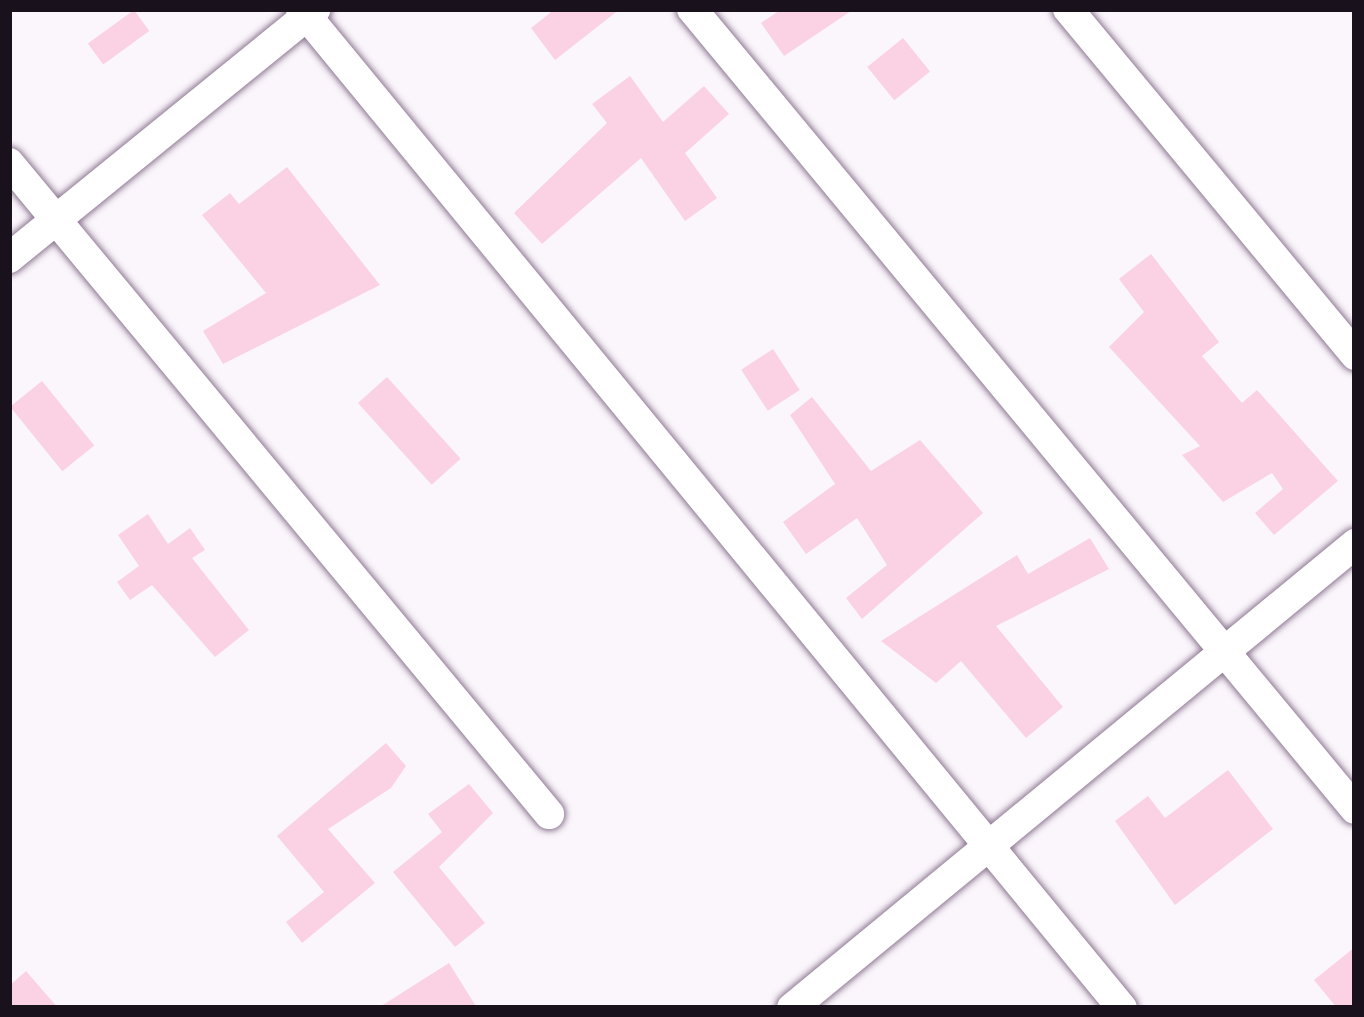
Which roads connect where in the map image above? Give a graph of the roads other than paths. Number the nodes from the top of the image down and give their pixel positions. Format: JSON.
{"nodes":[{"id":1,"x":692,"y":9,"type":"edge"},
{"id":2,"x":1068,"y":9,"type":"edge"},
{"id":3,"x":308,"y":11,"type":"edge"},
{"id":4,"x":9,"y":163,"type":"edge"},
{"id":5,"x":56,"y":220,"type":"junction"},
{"id":6,"x":9,"y":258,"type":"edge"},
{"id":7,"x":1355,"y":355,"type":"edge"},
{"id":8,"x":1355,"y":544,"type":"edge"},
{"id":9,"x":1225,"y":652,"type":"junction"},
{"id":10,"x":1355,"y":809,"type":"edge"},
{"id":11,"x":549,"y":814,"type":"dead end"},
{"id":12,"x":989,"y":847,"type":"junction"},
{"id":13,"x":792,"y":1008,"type":"edge"},
{"id":14,"x":1122,"y":1008,"type":"edge"}],
"edges":[{"from":1,"to":9,"type":"street"},
{"from":2,"to":7,"type":"street"},
{"from":3,"to":5,"type":"street"},
{"from":3,"to":12,"type":"street"},
{"from":4,"to":5,"type":"street"},
{"from":5,"to":6,"type":"street"},
{"from":5,"to":11,"type":"street"},
{"from":8,"to":9,"type":"street"},
{"from":9,"to":10,"type":"street"},
{"from":9,"to":12,"type":"street"},
{"from":12,"to":13,"type":"street"},
{"from":12,"to":14,"type":"street"}]}
